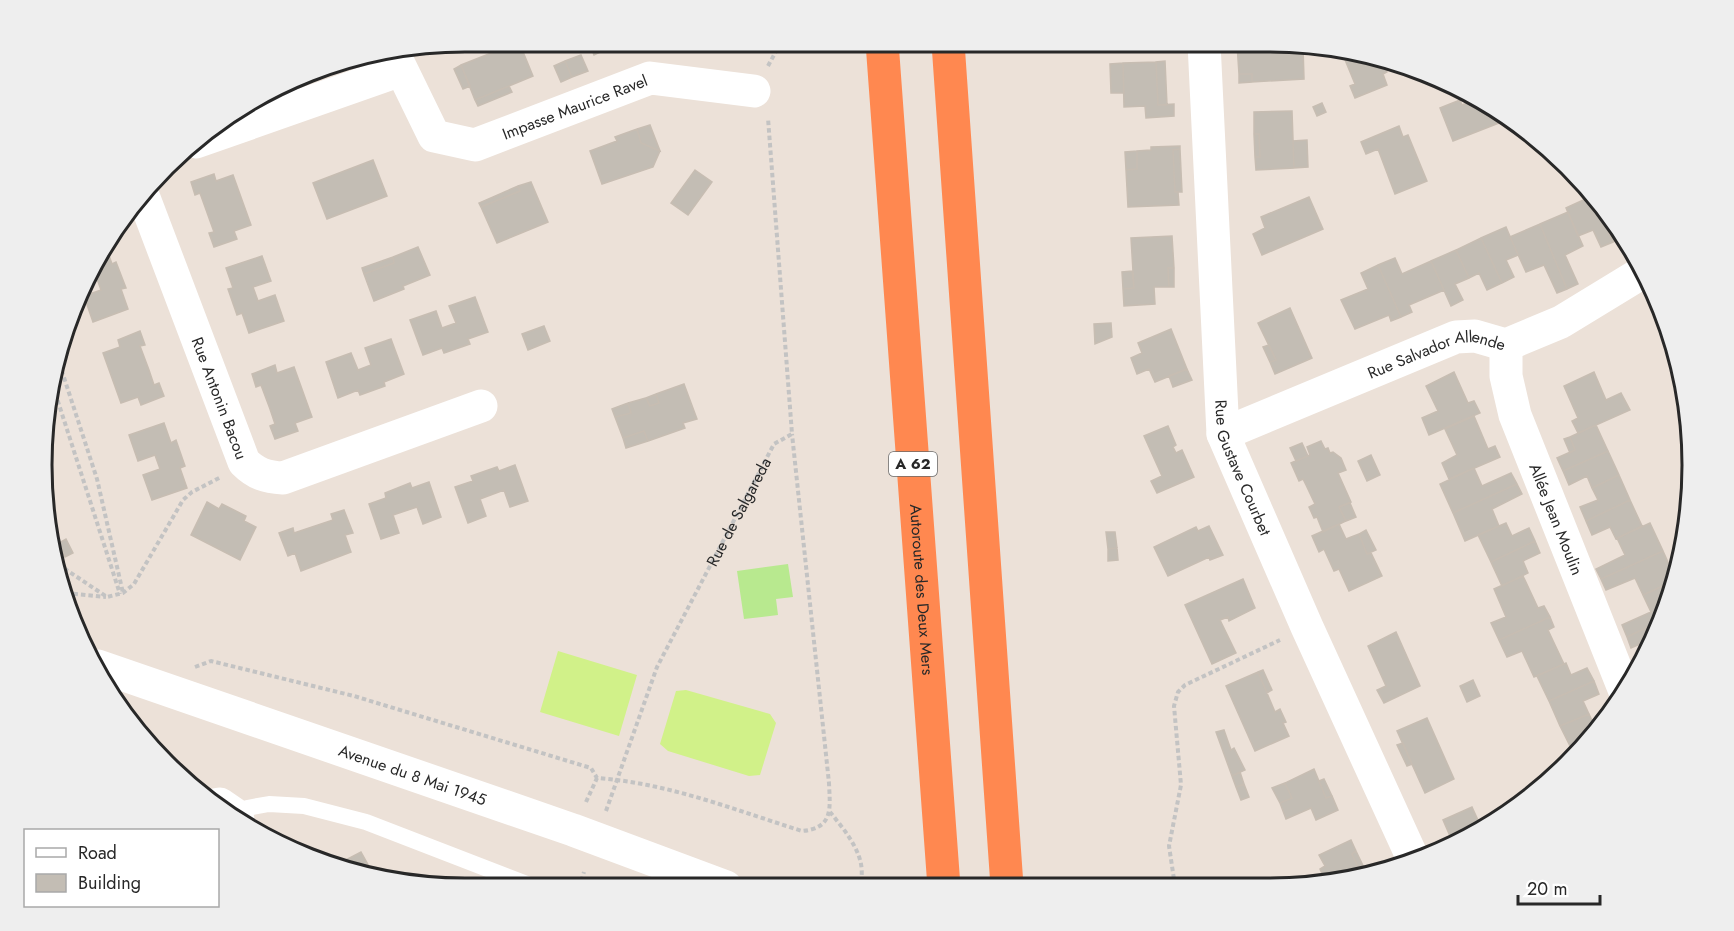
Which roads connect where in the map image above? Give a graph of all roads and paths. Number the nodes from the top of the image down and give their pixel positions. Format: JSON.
{"nodes":[{"id":1,"x":883,"y":52,"type":"edge"},
{"id":2,"x":949,"y":52,"type":"edge"},
{"id":3,"x":1204,"y":52,"type":"edge"},
{"id":4,"x":397,"y":62,"type":"edge"},
{"id":5,"x":754,"y":92,"type":"joint"},
{"id":6,"x":224,"y":131,"type":"edge"},
{"id":7,"x":146,"y":204,"type":"edge"},
{"id":8,"x":1636,"y":277,"type":"edge"},
{"id":9,"x":1506,"y":345,"type":"junction"},
{"id":10,"x":63,"y":374,"type":"edge"},
{"id":11,"x":58,"y":400,"type":"edge"},
{"id":12,"x":481,"y":406,"type":"dead end"},
{"id":13,"x":792,"y":434,"type":"junction"},
{"id":14,"x":1223,"y":434,"type":"junction"},
{"id":15,"x":244,"y":462,"type":"junction"},
{"id":16,"x":66,"y":570,"type":"edge"},
{"id":17,"x":73,"y":594,"type":"edge"},
{"id":18,"x":122,"y":594,"type":"junction"},
{"id":19,"x":107,"y":597,"type":"junction"},
{"id":20,"x":1307,"y":627,"type":"junction"},
{"id":21,"x":106,"y":669,"type":"edge"},
{"id":22,"x":194,"y":671,"type":"dead end"},
{"id":23,"x":1621,"y":681,"type":"edge"},
{"id":24,"x":618,"y":779,"type":"junction"},
{"id":25,"x":237,"y":810,"type":"edge"},
{"id":26,"x":830,"y":812,"type":"junction"},
{"id":27,"x":604,"y":817,"type":"dead end"},
{"id":28,"x":1411,"y":853,"type":"edge"},
{"id":29,"x":585,"y":872,"type":"dead end"},
{"id":30,"x":511,"y":878,"type":"edge"},
{"id":31,"x":583,"y":878,"type":"edge"},
{"id":32,"x":702,"y":878,"type":"edge"},
{"id":33,"x":862,"y":878,"type":"edge"},
{"id":34,"x":943,"y":878,"type":"edge"},
{"id":35,"x":1006,"y":878,"type":"edge"},
{"id":36,"x":1174,"y":878,"type":"edge"}],
"edges":[{"from":1,"to":34,"type":"highway","name":"Autoroute des Deux Mers","number":"A 62"},
{"from":2,"to":35,"type":"highway"},
{"from":3,"to":14,"type":"street","name":"Rue Gustave Courbet"},
{"from":4,"to":5,"type":"street","name":"Impasse Maurice Ravel"},
{"from":4,"to":6,"type":"street"},
{"from":5,"to":13,"type":"path"},
{"from":7,"to":15,"type":"street","name":"Rue Antonin Bacou"},
{"from":8,"to":9,"type":"street","name":"Rue Salvador Allende"},
{"from":9,"to":14,"type":"street","name":"Rue Salvador Allende"},
{"from":9,"to":23,"type":"street","name":"Allée Jean Moulin"},
{"from":10,"to":18,"type":"path"},
{"from":11,"to":18,"type":"path"},
{"from":12,"to":15,"type":"street","name":"Rue Antonin Bacou"},
{"from":13,"to":24,"type":"path","name":"Rue de Salgareda"},
{"from":13,"to":26,"type":"path"},
{"from":14,"to":20,"type":"street","name":"Rue Gustave Courbet"},
{"from":15,"to":18,"type":"path"},
{"from":16,"to":19,"type":"path"},
{"from":17,"to":19,"type":"path"},
{"from":18,"to":19,"type":"path"},
{"from":20,"to":28,"type":"street","name":"Rue Gustave Courbet"},
{"from":20,"to":36,"type":"path"},
{"from":21,"to":32,"type":"street","name":"Avenue du 8 Mai 1945"},
{"from":22,"to":24,"type":"path"},
{"from":24,"to":26,"type":"path"},
{"from":24,"to":27,"type":"path","name":"Rue de Salgareda"},
{"from":25,"to":30,"type":"lane"},
{"from":26,"to":33,"type":"path"},
{"from":29,"to":31,"type":"path"}]}
